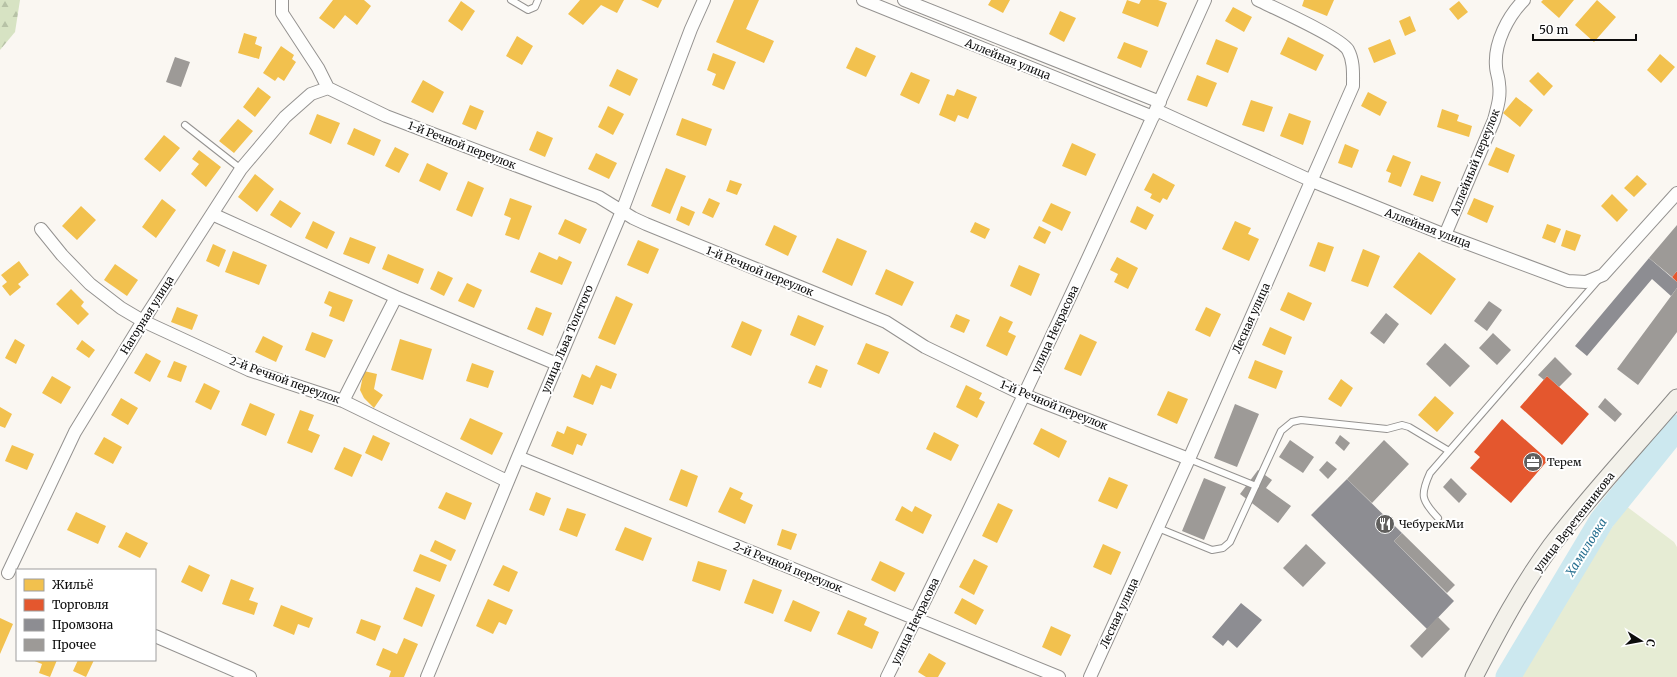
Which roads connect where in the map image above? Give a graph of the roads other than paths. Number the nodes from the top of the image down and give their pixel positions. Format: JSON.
{"nodes":[{"id":1,"x":282,"y":0,"type":"edge"},
{"id":2,"x":511,"y":0,"type":"edge"},
{"id":3,"x":538,"y":0,"type":"edge"},
{"id":4,"x":704,"y":0,"type":"edge"},
{"id":5,"x":863,"y":0,"type":"edge"},
{"id":6,"x":904,"y":0,"type":"edge"},
{"id":7,"x":1204,"y":0,"type":"edge"},
{"id":8,"x":1258,"y":0,"type":"edge"},
{"id":9,"x":1524,"y":0,"type":"edge"},
{"id":10,"x":328,"y":88,"type":"junction"},
{"id":11,"x":1156,"y":110,"type":"junction"},
{"id":12,"x":185,"y":125,"type":"dead end"},
{"id":13,"x":241,"y":170,"type":"junction"},
{"id":14,"x":1312,"y":181,"type":"junction"},
{"id":15,"x":1677,"y":193,"type":"edge"},
{"id":16,"x":622,"y":211,"type":"junction"},
{"id":17,"x":212,"y":214,"type":"junction"},
{"id":18,"x":41,"y":229,"type":"dead end"},
{"id":19,"x":1445,"y":235,"type":"junction"},
{"id":20,"x":1603,"y":275,"type":"junction"},
{"id":21,"x":396,"y":297,"type":"junction"},
{"id":22,"x":143,"y":321,"type":"junction"},
{"id":23,"x":557,"y":364,"type":"junction"},
{"id":24,"x":1024,"y":395,"type":"junction"},
{"id":25,"x":1677,"y":398,"type":"edge"},
{"id":26,"x":342,"y":401,"type":"junction"},
{"id":27,"x":1449,"y":452,"type":"junction"},
{"id":28,"x":518,"y":457,"type":"junction"},
{"id":29,"x":1189,"y":459,"type":"junction"},
{"id":30,"x":507,"y":481,"type":"junction"},
{"id":31,"x":1256,"y":486,"type":"junction"},
{"id":32,"x":1438,"y":518,"type":"dead end"},
{"id":33,"x":1158,"y":528,"type":"junction"},
{"id":34,"x":8,"y":573,"type":"edge"},
{"id":35,"x":916,"y":619,"type":"junction"},
{"id":36,"x":156,"y":636,"type":"edge"},
{"id":37,"x":250,"y":677,"type":"edge"},
{"id":38,"x":427,"y":677,"type":"edge"},
{"id":39,"x":887,"y":677,"type":"edge"},
{"id":40,"x":1059,"y":677,"type":"edge"},
{"id":41,"x":1090,"y":677,"type":"edge"},
{"id":42,"x":1474,"y":677,"type":"edge"}],
"edges":[{"from":1,"to":10,"type":"street"},
{"from":2,"to":3,"type":"lane"},
{"from":4,"to":16,"type":"street","name":"улица Льва Толстого"},
{"from":5,"to":11,"type":"street","name":"Аллейная улица"},
{"from":6,"to":11,"type":"street","name":"Аллейная улица"},
{"from":7,"to":11,"type":"street","name":"улица Некрасова"},
{"from":8,"to":14,"type":"street","name":"Лесная улица"},
{"from":9,"to":19,"type":"street","name":"Аллейный переулок"},
{"from":10,"to":13,"type":"street","name":"Нагорная улица"},
{"from":10,"to":16,"type":"street","name":"1-й Речной переулок"},
{"from":11,"to":14,"type":"street","name":"Аллейная улица"},
{"from":11,"to":24,"type":"street","name":"улица Некрасова"},
{"from":12,"to":13,"type":"lane"},
{"from":13,"to":17,"type":"street","name":"Нагорная улица"},
{"from":14,"to":19,"type":"street","name":"Аллейная улица"},
{"from":14,"to":29,"type":"street","name":"Лесная улица"},
{"from":15,"to":20,"type":"street","name":"Аллейная улица"},
{"from":16,"to":23,"type":"street","name":"улица Льва Толстого"},
{"from":16,"to":24,"type":"street","name":"1-й Речной переулок"},
{"from":17,"to":21,"type":"street"},
{"from":17,"to":22,"type":"street","name":"Нагорная улица"},
{"from":18,"to":22,"type":"street","name":"2-й Речной переулок"},
{"from":19,"to":20,"type":"street","name":"Аллейная улица"},
{"from":20,"to":27,"type":"lane"},
{"from":21,"to":23,"type":"street"},
{"from":21,"to":26,"type":"street"},
{"from":22,"to":26,"type":"street","name":"2-й Речной переулок"},
{"from":22,"to":34,"type":"street","name":"Нагорная улица"},
{"from":23,"to":28,"type":"street","name":"улица Льва Толстого"},
{"from":24,"to":29,"type":"street","name":"1-й Речной переулок"},
{"from":24,"to":35,"type":"street","name":"улица Некрасова"},
{"from":25,"to":42,"type":"main road","name":"улица Веретенникова"},
{"from":26,"to":30,"type":"street","name":"2-й Речной переулок"},
{"from":27,"to":31,"type":"lane"},
{"from":27,"to":32,"type":"lane"},
{"from":28,"to":30,"type":"street","name":"улица Льва Толстого"},
{"from":28,"to":35,"type":"street","name":"2-й Речной переулок"},
{"from":29,"to":31,"type":"lane"},
{"from":29,"to":33,"type":"street","name":"Лесная улица"},
{"from":30,"to":38,"type":"street","name":"улица Льва Толстого"},
{"from":31,"to":33,"type":"lane"},
{"from":33,"to":41,"type":"street","name":"Лесная улица"},
{"from":35,"to":39,"type":"street","name":"улица Некрасова"},
{"from":35,"to":40,"type":"street","name":"2-й Речной переулок"},
{"from":36,"to":37,"type":"street"}]}
